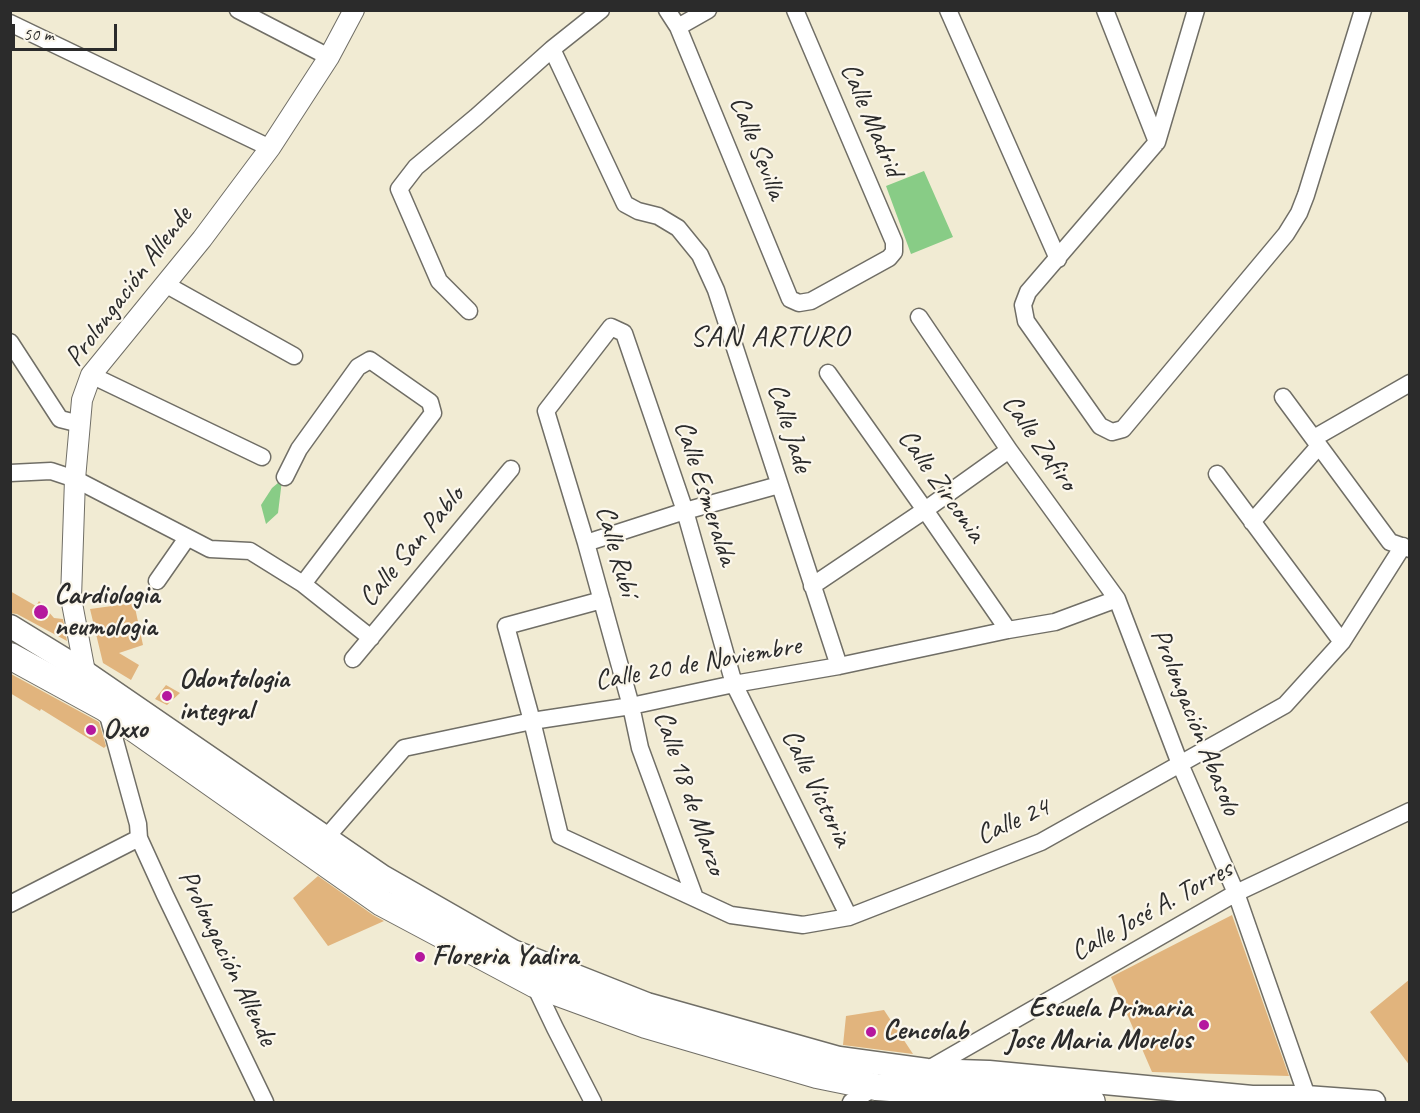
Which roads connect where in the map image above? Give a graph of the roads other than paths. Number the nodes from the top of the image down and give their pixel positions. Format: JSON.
{"nodes":[{"id":1,"x":238,"y":10,"type":"edge"},
{"id":2,"x":354,"y":10,"type":"edge"},
{"id":3,"x":667,"y":10,"type":"edge"},
{"id":4,"x":708,"y":10,"type":"edge"},
{"id":5,"x":795,"y":10,"type":"edge"},
{"id":6,"x":948,"y":10,"type":"edge"},
{"id":7,"x":1105,"y":10,"type":"edge"},
{"id":8,"x":1197,"y":10,"type":"edge"},
{"id":9,"x":1363,"y":10,"type":"edge"},
{"id":10,"x":596,"y":12,"type":"edge"},
{"id":11,"x":10,"y":23,"type":"edge"},
{"id":12,"x":678,"y":27,"type":"junction"},
{"id":13,"x":552,"y":49,"type":"junction"},
{"id":14,"x":330,"y":57,"type":"junction"},
{"id":15,"x":1157,"y":142,"type":"junction"},
{"id":16,"x":270,"y":148,"type":"junction"},
{"id":17,"x":1058,"y":259,"type":"junction"},
{"id":18,"x":165,"y":284,"type":"junction"},
{"id":19,"x":799,"y":303,"type":"joint"},
{"id":20,"x":469,"y":311,"type":"dead end"},
{"id":21,"x":919,"y":317,"type":"dead end"},
{"id":22,"x":611,"y":327,"type":"joint"},
{"id":23,"x":10,"y":342,"type":"edge"},
{"id":24,"x":294,"y":356,"type":"dead end"},
{"id":25,"x":828,"y":373,"type":"dead end"},
{"id":26,"x":91,"y":375,"type":"junction"},
{"id":27,"x":1410,"y":383,"type":"edge"},
{"id":28,"x":1283,"y":397,"type":"dead end"},
{"id":29,"x":80,"y":424,"type":"junction"},
{"id":30,"x":1316,"y":442,"type":"junction"},
{"id":31,"x":1009,"y":450,"type":"junction"},
{"id":32,"x":262,"y":457,"type":"dead end"},
{"id":33,"x":512,"y":469,"type":"dead end"},
{"id":34,"x":10,"y":473,"type":"edge"},
{"id":35,"x":1217,"y":474,"type":"dead end"},
{"id":36,"x":285,"y":477,"type":"dead end"},
{"id":37,"x":75,"y":479,"type":"junction"},
{"id":38,"x":779,"y":485,"type":"junction"},
{"id":39,"x":925,"y":510,"type":"junction"},
{"id":40,"x":685,"y":511,"type":"junction"},
{"id":41,"x":1252,"y":522,"type":"junction"},
{"id":42,"x":187,"y":538,"type":"junction"},
{"id":43,"x":586,"y":543,"type":"junction"},
{"id":44,"x":1406,"y":548,"type":"edge"},
{"id":45,"x":158,"y":580,"type":"dead end"},
{"id":46,"x":303,"y":584,"type":"junction"},
{"id":47,"x":812,"y":586,"type":"junction"},
{"id":48,"x":1117,"y":599,"type":"junction"},
{"id":49,"x":602,"y":600,"type":"junction"},
{"id":50,"x":10,"y":626,"type":"edge"},
{"id":51,"x":1008,"y":630,"type":"junction"},
{"id":52,"x":371,"y":638,"type":"junction"},
{"id":53,"x":1342,"y":642,"type":"junction"},
{"id":54,"x":10,"y":656,"type":"edge"},
{"id":55,"x":353,"y":659,"type":"dead end"},
{"id":56,"x":839,"y":666,"type":"junction"},
{"id":57,"x":85,"y":672,"type":"junction"},
{"id":58,"x":734,"y":684,"type":"junction"},
{"id":59,"x":631,"y":706,"type":"junction"},
{"id":60,"x":105,"y":708,"type":"junction"},
{"id":61,"x":532,"y":721,"type":"junction"},
{"id":62,"x":1180,"y":764,"type":"junction"},
{"id":63,"x":1410,"y":812,"type":"edge"},
{"id":64,"x":139,"y":838,"type":"junction"},
{"id":65,"x":325,"y":839,"type":"junction"},
{"id":66,"x":1236,"y":893,"type":"junction"},
{"id":67,"x":695,"y":898,"type":"junction"},
{"id":68,"x":10,"y":904,"type":"edge"},
{"id":69,"x":849,"y":917,"type":"junction"},
{"id":70,"x":534,"y":984,"type":"junction"},
{"id":71,"x":876,"y":1087,"type":"junction"},
{"id":72,"x":928,"y":1088,"type":"edge"},
{"id":73,"x":1307,"y":1100,"type":"edge"},
{"id":74,"x":266,"y":1102,"type":"edge"},
{"id":75,"x":593,"y":1102,"type":"edge"},
{"id":76,"x":850,"y":1102,"type":"edge"},
{"id":77,"x":1092,"y":1102,"type":"edge"},
{"id":78,"x":1374,"y":1102,"type":"edge"}],
"edges":[{"from":1,"to":14,"type":"street"},
{"from":2,"to":14,"type":"street","name":"Prolongación Allende"},
{"from":3,"to":12,"type":"street","name":"Calle Sevilla"},
{"from":4,"to":12,"type":"street"},
{"from":5,"to":19,"type":"street","name":"Calle Madrid"},
{"from":6,"to":17,"type":"street"},
{"from":7,"to":15,"type":"street"},
{"from":8,"to":15,"type":"street"},
{"from":9,"to":17,"type":"street"},
{"from":10,"to":13,"type":"street"},
{"from":11,"to":16,"type":"street"},
{"from":12,"to":19,"type":"street","name":"Calle Sevilla"},
{"from":13,"to":20,"type":"street"},
{"from":13,"to":38,"type":"street","name":"Calle Jade"},
{"from":14,"to":16,"type":"street","name":"Prolongación Allende"},
{"from":15,"to":17,"type":"street"},
{"from":16,"to":18,"type":"street","name":"Prolongación Allende"},
{"from":18,"to":24,"type":"street"},
{"from":18,"to":26,"type":"street","name":"Prolongación Allende"},
{"from":21,"to":31,"type":"street","name":"Calle Zafiro"},
{"from":22,"to":40,"type":"street","name":"Calle Esmeralda"},
{"from":22,"to":43,"type":"street","name":"Calle Rubí"},
{"from":23,"to":29,"type":"street"},
{"from":25,"to":39,"type":"street","name":"Calle Zirconia"},
{"from":26,"to":29,"type":"street","name":"Prolongación Allende"},
{"from":26,"to":32,"type":"street"},
{"from":27,"to":30,"type":"street"},
{"from":28,"to":30,"type":"street"},
{"from":29,"to":37,"type":"street","name":"Prolongación Allende"},
{"from":30,"to":41,"type":"street"},
{"from":30,"to":44,"type":"street"},
{"from":31,"to":39,"type":"street"},
{"from":31,"to":48,"type":"street","name":"Calle Zafiro"},
{"from":33,"to":52,"type":"street","name":"Calle San Pablo"},
{"from":34,"to":37,"type":"street"},
{"from":35,"to":41,"type":"street"},
{"from":36,"to":46,"type":"street"},
{"from":37,"to":42,"type":"street"},
{"from":37,"to":57,"type":"street","name":"Prolongación Allende"},
{"from":38,"to":40,"type":"street"},
{"from":38,"to":47,"type":"street","name":"Calle Jade"},
{"from":39,"to":47,"type":"street"},
{"from":39,"to":51,"type":"street","name":"Calle Zirconia"},
{"from":40,"to":43,"type":"street"},
{"from":40,"to":58,"type":"street","name":"Calle Esmeralda"},
{"from":41,"to":53,"type":"street"},
{"from":42,"to":45,"type":"street"},
{"from":42,"to":46,"type":"street"},
{"from":43,"to":49,"type":"street","name":"Calle Rubí"},
{"from":44,"to":53,"type":"street","name":"Calle 24"},
{"from":46,"to":52,"type":"street"},
{"from":47,"to":56,"type":"street","name":"Calle Jade"},
{"from":48,"to":51,"type":"street","name":"Calle 20 de Noviembre"},
{"from":48,"to":62,"type":"street","name":"Prolongación Abasolo"},
{"from":49,"to":59,"type":"street","name":"Calle Rubí"},
{"from":49,"to":61,"type":"street"},
{"from":50,"to":57,"type":"main road"},
{"from":51,"to":56,"type":"street","name":"Calle 20 de Noviembre"},
{"from":52,"to":55,"type":"street","name":"Calle San Pablo"},
{"from":53,"to":62,"type":"street","name":"Calle 24"},
{"from":54,"to":60,"type":"main road"},
{"from":56,"to":58,"type":"street","name":"Calle 20 de Noviembre"},
{"from":57,"to":60,"type":"street","name":"Prolongación Allende"},
{"from":57,"to":65,"type":"main road"},
{"from":58,"to":59,"type":"street","name":"Calle 20 de Noviembre"},
{"from":58,"to":69,"type":"street","name":"Calle Victoria"},
{"from":59,"to":61,"type":"street","name":"Calle 20 de Noviembre"},
{"from":59,"to":67,"type":"street","name":"Calle 18 de Marzo"},
{"from":60,"to":64,"type":"street","name":"Prolongación Allende"},
{"from":60,"to":70,"type":"main road"},
{"from":61,"to":65,"type":"street","name":"Calle 20 de Noviembre"},
{"from":61,"to":67,"type":"street","name":"Calle 24"},
{"from":62,"to":66,"type":"street","name":"Prolongación Abasolo"},
{"from":62,"to":69,"type":"street","name":"Calle 24"},
{"from":63,"to":66,"type":"street","name":"Calle José A. Torres"},
{"from":64,"to":68,"type":"street"},
{"from":64,"to":74,"type":"street","name":"Prolongación Allende"},
{"from":65,"to":72,"type":"main road"},
{"from":66,"to":72,"type":"street","name":"Calle José A. Torres"},
{"from":66,"to":73,"type":"street","name":"Prolongación Abasolo"},
{"from":67,"to":69,"type":"street","name":"Calle 24"},
{"from":70,"to":71,"type":"main road"},
{"from":70,"to":75,"type":"street"},
{"from":71,"to":72,"type":"main road"},
{"from":71,"to":76,"type":"street"},
{"from":72,"to":73,"type":"main road"},
{"from":72,"to":77,"type":"main road"},
{"from":73,"to":78,"type":"main road"}]}
